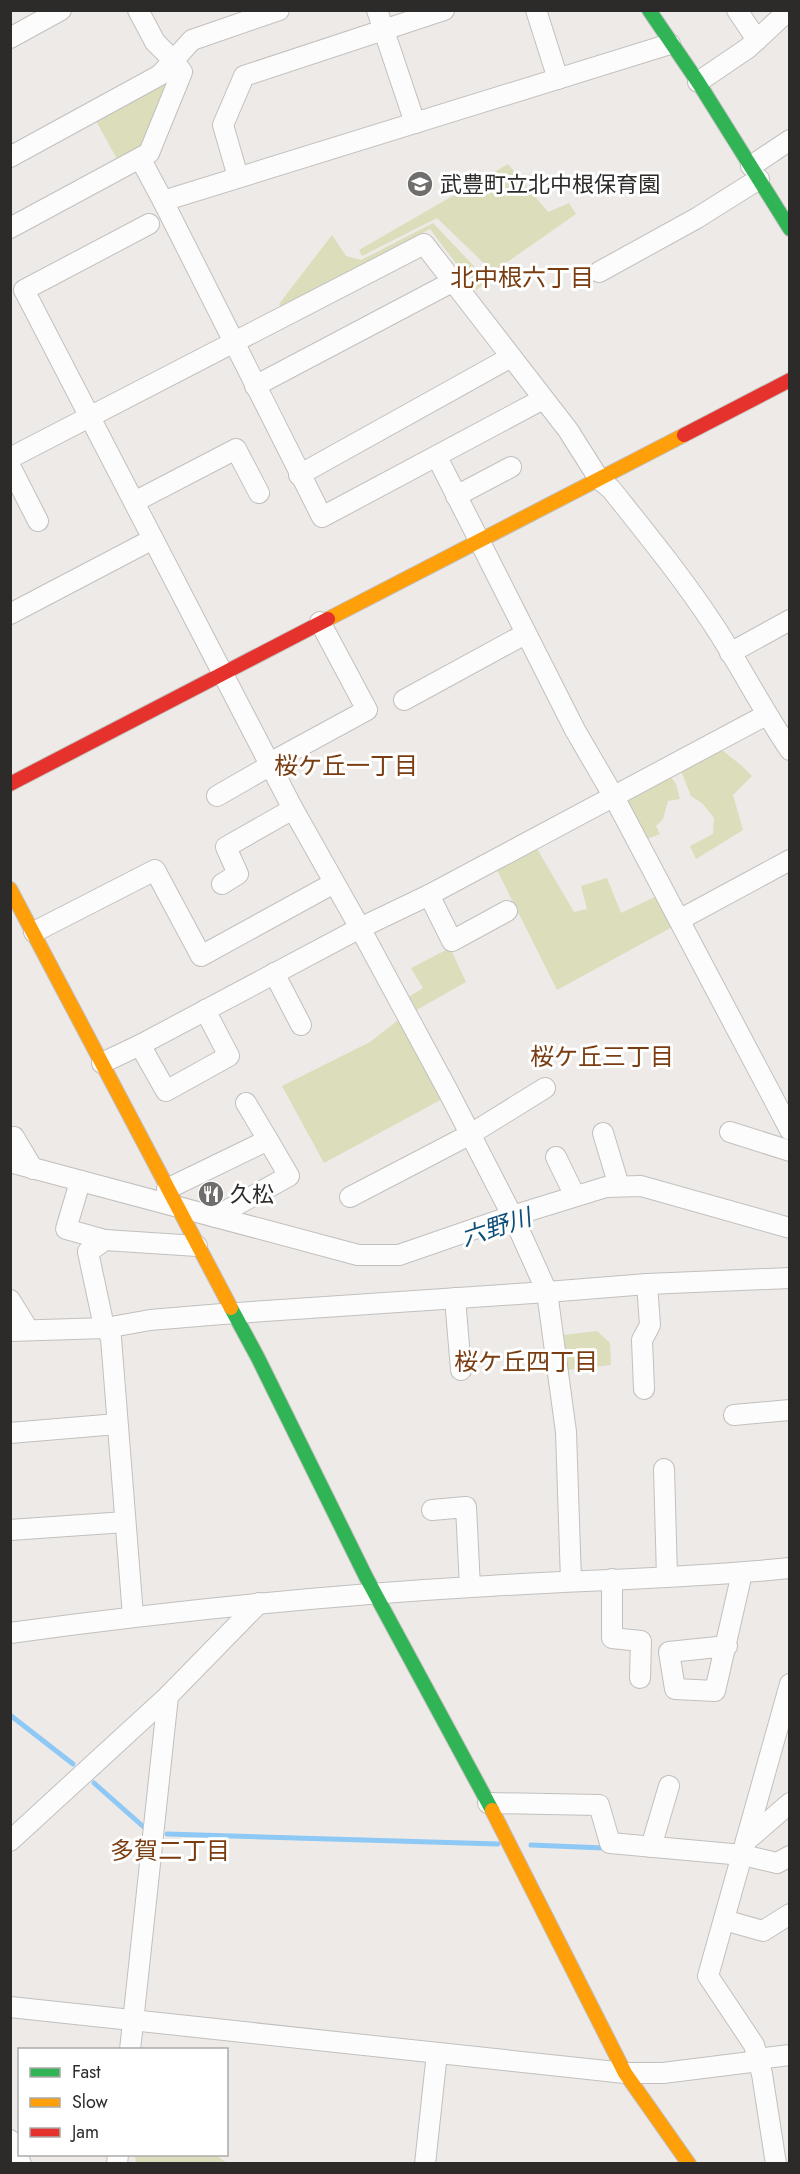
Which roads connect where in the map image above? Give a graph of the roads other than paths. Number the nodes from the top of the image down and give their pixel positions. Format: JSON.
{"nodes":[{"id":1,"x":61,"y":10,"type":"edge"},
{"id":2,"x":138,"y":10,"type":"edge"},
{"id":3,"x":377,"y":10,"type":"edge"},
{"id":4,"x":444,"y":10,"type":"edge"},
{"id":5,"x":536,"y":10,"type":"edge"},
{"id":6,"x":648,"y":10,"type":"edge"},
{"id":7,"x":737,"y":10,"type":"edge"},
{"id":8,"x":789,"y":10,"type":"edge"},
{"id":9,"x":278,"y":11,"type":"edge"},
{"id":10,"x":384,"y":29,"type":"junction"},
{"id":11,"x":10,"y":38,"type":"edge"},
{"id":12,"x":757,"y":40,"type":"junction"},
{"id":13,"x":670,"y":44,"type":"junction"},
{"id":14,"x":174,"y":61,"type":"junction"},
{"id":15,"x":558,"y":79,"type":"junction"},
{"id":16,"x":698,"y":82,"type":"junction"},
{"id":17,"x":415,"y":123,"type":"junction"},
{"id":18,"x":789,"y":140,"type":"edge"},
{"id":19,"x":10,"y":157,"type":"edge"},
{"id":20,"x":140,"y":158,"type":"junction"},
{"id":21,"x":755,"y":173,"type":"junction"},
{"id":22,"x":238,"y":177,"type":"junction"},
{"id":23,"x":163,"y":201,"type":"junction"},
{"id":24,"x":149,"y":224,"type":"dead end"},
{"id":25,"x":10,"y":228,"type":"edge"},
{"id":26,"x":789,"y":229,"type":"edge"},
{"id":27,"x":599,"y":272,"type":"dead end"},
{"id":28,"x":452,"y":282,"type":"junction"},
{"id":29,"x":235,"y":344,"type":"junction"},
{"id":30,"x":511,"y":357,"type":"junction"},
{"id":31,"x":789,"y":380,"type":"edge"},
{"id":32,"x":255,"y":386,"type":"junction"},
{"id":33,"x":543,"y":399,"type":"junction"},
{"id":34,"x":89,"y":416,"type":"junction"},
{"id":35,"x":437,"y":457,"type":"junction"},
{"id":36,"x":10,"y":458,"type":"edge"},
{"id":37,"x":10,"y":466,"type":"edge"},
{"id":38,"x":511,"y":467,"type":"dead end"},
{"id":39,"x":299,"y":475,"type":"junction"},
{"id":40,"x":599,"y":479,"type":"junction"},
{"id":41,"x":259,"y":493,"type":"dead end"},
{"id":42,"x":456,"y":496,"type":"junction"},
{"id":43,"x":134,"y":502,"type":"junction"},
{"id":44,"x":38,"y":521,"type":"dead end"},
{"id":45,"x":153,"y":539,"type":"junction"},
{"id":46,"x":479,"y":540,"type":"junction"},
{"id":47,"x":10,"y":614,"type":"edge"},
{"id":48,"x":789,"y":620,"type":"edge"},
{"id":49,"x":320,"y":622,"type":"junction"},
{"id":50,"x":525,"y":634,"type":"junction"},
{"id":51,"x":730,"y":653,"type":"junction"},
{"id":52,"x":222,"y":674,"type":"junction"},
{"id":53,"x":404,"y":700,"type":"dead end"},
{"id":54,"x":766,"y":715,"type":"junction"},
{"id":55,"x":789,"y":750,"type":"edge"},
{"id":56,"x":271,"y":765,"type":"junction"},
{"id":57,"x":10,"y":784,"type":"edge"},
{"id":58,"x":217,"y":796,"type":"dead end"},
{"id":59,"x":614,"y":797,"type":"junction"},
{"id":60,"x":292,"y":809,"type":"junction"},
{"id":61,"x":789,"y":860,"type":"edge"},
{"id":62,"x":334,"y":883,"type":"junction"},
{"id":63,"x":222,"y":884,"type":"dead end"},
{"id":64,"x":11,"y":892,"type":"edge"},
{"id":65,"x":429,"y":895,"type":"junction"},
{"id":66,"x":507,"y":911,"type":"dead end"},
{"id":67,"x":679,"y":920,"type":"junction"},
{"id":68,"x":360,"y":928,"type":"junction"},
{"id":69,"x":34,"y":932,"type":"junction"},
{"id":70,"x":274,"y":973,"type":"junction"},
{"id":71,"x":205,"y":1010,"type":"junction"},
{"id":72,"x":301,"y":1025,"type":"dead end"},
{"id":73,"x":140,"y":1045,"type":"junction"},
{"id":74,"x":102,"y":1063,"type":"junction"},
{"id":75,"x":545,"y":1088,"type":"dead end"},
{"id":76,"x":246,"y":1103,"type":"dead end"},
{"id":77,"x":789,"y":1130,"type":"edge"},
{"id":78,"x":729,"y":1132,"type":"dead end"},
{"id":79,"x":603,"y":1133,"type":"dead end"},
{"id":80,"x":469,"y":1135,"type":"junction"},
{"id":81,"x":14,"y":1137,"type":"dead end"},
{"id":82,"x":268,"y":1140,"type":"junction"},
{"id":83,"x":789,"y":1151,"type":"edge"},
{"id":84,"x":556,"y":1157,"type":"dead end"},
{"id":85,"x":10,"y":1162,"type":"edge"},
{"id":86,"x":33,"y":1169,"type":"junction"},
{"id":87,"x":79,"y":1186,"type":"junction"},
{"id":88,"x":620,"y":1186,"type":"junction"},
{"id":89,"x":167,"y":1189,"type":"junction"},
{"id":90,"x":575,"y":1196,"type":"junction"},
{"id":91,"x":350,"y":1197,"type":"dead end"},
{"id":92,"x":176,"y":1207,"type":"junction"},
{"id":93,"x":214,"y":1216,"type":"junction"},
{"id":94,"x":513,"y":1218,"type":"junction"},
{"id":95,"x":789,"y":1228,"type":"edge"},
{"id":96,"x":105,"y":1240,"type":"junction"},
{"id":97,"x":197,"y":1246,"type":"junction"},
{"id":98,"x":789,"y":1278,"type":"edge"},
{"id":99,"x":647,"y":1284,"type":"junction"},
{"id":100,"x":547,"y":1292,"type":"junction"},
{"id":101,"x":455,"y":1299,"type":"junction"},
{"id":102,"x":10,"y":1300,"type":"edge"},
{"id":103,"x":233,"y":1315,"type":"junction"},
{"id":104,"x":106,"y":1328,"type":"junction"},
{"id":105,"x":19,"y":1330,"type":"edge"},
{"id":106,"x":461,"y":1370,"type":"dead end"},
{"id":107,"x":644,"y":1389,"type":"dead end"},
{"id":108,"x":745,"y":1408,"type":"dead end"},
{"id":109,"x":789,"y":1410,"type":"edge"},
{"id":110,"x":117,"y":1424,"type":"junction"},
{"id":111,"x":10,"y":1433,"type":"edge"},
{"id":112,"x":664,"y":1469,"type":"dead end"},
{"id":113,"x":432,"y":1510,"type":"dead end"},
{"id":114,"x":125,"y":1522,"type":"junction"},
{"id":115,"x":10,"y":1530,"type":"edge"},
{"id":116,"x":789,"y":1568,"type":"edge"},
{"id":117,"x":742,"y":1573,"type":"junction"},
{"id":118,"x":667,"y":1576,"type":"junction"},
{"id":119,"x":612,"y":1580,"type":"junction"},
{"id":120,"x":571,"y":1581,"type":"junction"},
{"id":121,"x":470,"y":1587,"type":"junction"},
{"id":122,"x":376,"y":1594,"type":"junction"},
{"id":123,"x":259,"y":1603,"type":"junction"},
{"id":124,"x":133,"y":1616,"type":"junction"},
{"id":125,"x":10,"y":1633,"type":"edge"},
{"id":126,"x":727,"y":1646,"type":"dead end"},
{"id":127,"x":640,"y":1678,"type":"dead end"},
{"id":128,"x":789,"y":1684,"type":"edge"},
{"id":129,"x":168,"y":1696,"type":"junction"},
{"id":130,"x":669,"y":1786,"type":"dead end"},
{"id":131,"x":488,"y":1803,"type":"junction"},
{"id":132,"x":789,"y":1803,"type":"edge"},
{"id":133,"x":10,"y":1841,"type":"edge"},
{"id":134,"x":651,"y":1847,"type":"junction"},
{"id":135,"x":744,"y":1848,"type":"junction"},
{"id":136,"x":789,"y":1856,"type":"edge"},
{"id":137,"x":789,"y":1914,"type":"edge"},
{"id":138,"x":724,"y":1920,"type":"junction"},
{"id":139,"x":10,"y":2007,"type":"edge"},
{"id":140,"x":133,"y":2021,"type":"junction"},
{"id":141,"x":130,"y":2048,"type":"edge"},
{"id":142,"x":437,"y":2053,"type":"junction"},
{"id":143,"x":789,"y":2055,"type":"edge"},
{"id":144,"x":759,"y":2061,"type":"junction"},
{"id":145,"x":625,"y":2073,"type":"junction"},
{"id":146,"x":10,"y":2140,"type":"edge"},
{"id":147,"x":21,"y":2163,"type":"edge"},
{"id":148,"x":425,"y":2163,"type":"edge"},
{"id":149,"x":689,"y":2163,"type":"edge"},
{"id":150,"x":776,"y":2163,"type":"edge"}],
"edges":[{"from":1,"to":11,"type":"street"},
{"from":2,"to":14,"type":"street"},
{"from":3,"to":10,"type":"street"},
{"from":4,"to":10,"type":"street"},
{"from":5,"to":15,"type":"street"},
{"from":6,"to":13,"type":"street"},
{"from":7,"to":12,"type":"street"},
{"from":8,"to":12,"type":"street"},
{"from":9,"to":14,"type":"street"},
{"from":10,"to":17,"type":"street"},
{"from":10,"to":22,"type":"street"},
{"from":12,"to":16,"type":"street"},
{"from":13,"to":15,"type":"street"},
{"from":13,"to":16,"type":"street"},
{"from":14,"to":19,"type":"street"},
{"from":14,"to":20,"type":"street"},
{"from":15,"to":17,"type":"street"},
{"from":16,"to":21,"type":"street"},
{"from":17,"to":22,"type":"street"},
{"from":18,"to":21,"type":"street"},
{"from":20,"to":23,"type":"street"},
{"from":20,"to":25,"type":"street"},
{"from":21,"to":26,"type":"street"},
{"from":21,"to":27,"type":"street"},
{"from":22,"to":23,"type":"street"},
{"from":23,"to":29,"type":"street"},
{"from":24,"to":34,"type":"street"},
{"from":28,"to":29,"type":"street"},
{"from":28,"to":30,"type":"street"},
{"from":28,"to":32,"type":"street"},
{"from":29,"to":32,"type":"street"},
{"from":29,"to":34,"type":"street"},
{"from":30,"to":33,"type":"street"},
{"from":30,"to":39,"type":"street"},
{"from":31,"to":40,"type":"street"},
{"from":32,"to":39,"type":"street"},
{"from":33,"to":35,"type":"street"},
{"from":33,"to":40,"type":"street"},
{"from":34,"to":36,"type":"street"},
{"from":34,"to":43,"type":"street"},
{"from":35,"to":39,"type":"street"},
{"from":35,"to":42,"type":"street"},
{"from":37,"to":44,"type":"street"},
{"from":38,"to":42,"type":"street"},
{"from":40,"to":46,"type":"street"},
{"from":40,"to":51,"type":"street"},
{"from":41,"to":43,"type":"street"},
{"from":42,"to":46,"type":"street"},
{"from":43,"to":45,"type":"street"},
{"from":45,"to":47,"type":"street"},
{"from":45,"to":52,"type":"street"},
{"from":46,"to":49,"type":"street"},
{"from":46,"to":50,"type":"street"},
{"from":48,"to":51,"type":"street"},
{"from":49,"to":52,"type":"street"},
{"from":49,"to":56,"type":"street"},
{"from":50,"to":53,"type":"street"},
{"from":50,"to":59,"type":"street"},
{"from":51,"to":54,"type":"street"},
{"from":52,"to":56,"type":"street"},
{"from":52,"to":57,"type":"street"},
{"from":54,"to":55,"type":"street"},
{"from":54,"to":59,"type":"street"},
{"from":56,"to":58,"type":"street"},
{"from":56,"to":60,"type":"street"},
{"from":59,"to":65,"type":"street"},
{"from":59,"to":67,"type":"street"},
{"from":60,"to":62,"type":"street"},
{"from":60,"to":63,"type":"street"},
{"from":61,"to":67,"type":"street"},
{"from":62,"to":68,"type":"street"},
{"from":62,"to":69,"type":"street"},
{"from":64,"to":69,"type":"street"},
{"from":65,"to":66,"type":"street"},
{"from":65,"to":68,"type":"street"},
{"from":67,"to":77,"type":"street"},
{"from":68,"to":70,"type":"street"},
{"from":68,"to":80,"type":"street"},
{"from":69,"to":74,"type":"street"},
{"from":70,"to":71,"type":"street"},
{"from":70,"to":72,"type":"street"},
{"from":71,"to":73,"type":"street"},
{"from":71,"to":73,"type":"street"},
{"from":73,"to":74,"type":"street"},
{"from":74,"to":89,"type":"street"},
{"from":75,"to":80,"type":"street"},
{"from":76,"to":82,"type":"street"},
{"from":78,"to":83,"type":"street"},
{"from":79,"to":88,"type":"street"},
{"from":80,"to":91,"type":"street"},
{"from":80,"to":94,"type":"street"},
{"from":81,"to":86,"type":"street"},
{"from":82,"to":89,"type":"street"},
{"from":82,"to":93,"type":"street"},
{"from":84,"to":90,"type":"street"},
{"from":85,"to":86,"type":"street"},
{"from":86,"to":87,"type":"street"},
{"from":87,"to":92,"type":"street"},
{"from":87,"to":96,"type":"street"},
{"from":88,"to":90,"type":"street"},
{"from":88,"to":95,"type":"street"},
{"from":89,"to":92,"type":"street"},
{"from":90,"to":94,"type":"street"},
{"from":92,"to":93,"type":"street"},
{"from":92,"to":97,"type":"street"},
{"from":93,"to":94,"type":"street"},
{"from":94,"to":100,"type":"street"},
{"from":96,"to":97,"type":"street"},
{"from":96,"to":104,"type":"street"},
{"from":97,"to":103,"type":"street"},
{"from":98,"to":99,"type":"street"},
{"from":99,"to":100,"type":"street"},
{"from":99,"to":107,"type":"street"},
{"from":100,"to":101,"type":"street"},
{"from":100,"to":120,"type":"street"},
{"from":101,"to":103,"type":"street"},
{"from":101,"to":106,"type":"street"},
{"from":102,"to":105,"type":"street"},
{"from":103,"to":104,"type":"street"},
{"from":103,"to":122,"type":"street"},
{"from":104,"to":105,"type":"street"},
{"from":104,"to":110,"type":"street"},
{"from":108,"to":109,"type":"street"},
{"from":110,"to":111,"type":"street"},
{"from":110,"to":114,"type":"street"},
{"from":112,"to":118,"type":"street"},
{"from":113,"to":121,"type":"street"},
{"from":114,"to":115,"type":"street"},
{"from":114,"to":124,"type":"street"},
{"from":116,"to":117,"type":"street"},
{"from":117,"to":118,"type":"street"},
{"from":117,"to":126,"type":"street"},
{"from":118,"to":119,"type":"street"},
{"from":119,"to":120,"type":"street"},
{"from":119,"to":127,"type":"street"},
{"from":120,"to":121,"type":"street"},
{"from":121,"to":122,"type":"street"},
{"from":122,"to":123,"type":"street"},
{"from":122,"to":131,"type":"street"},
{"from":123,"to":124,"type":"street"},
{"from":123,"to":129,"type":"street"},
{"from":124,"to":125,"type":"street"},
{"from":128,"to":135,"type":"street"},
{"from":129,"to":133,"type":"street"},
{"from":129,"to":140,"type":"street"},
{"from":130,"to":134,"type":"street"},
{"from":131,"to":134,"type":"street"},
{"from":131,"to":145,"type":"street"},
{"from":132,"to":135,"type":"street"},
{"from":134,"to":135,"type":"street"},
{"from":135,"to":136,"type":"street"},
{"from":135,"to":138,"type":"street"},
{"from":137,"to":138,"type":"street"},
{"from":138,"to":144,"type":"street"},
{"from":139,"to":140,"type":"street"},
{"from":140,"to":141,"type":"street"},
{"from":140,"to":142,"type":"street"},
{"from":142,"to":145,"type":"street"},
{"from":142,"to":148,"type":"street"},
{"from":143,"to":144,"type":"street"},
{"from":144,"to":145,"type":"street"},
{"from":144,"to":150,"type":"street"},
{"from":145,"to":149,"type":"street"},
{"from":146,"to":147,"type":"street"}]}
